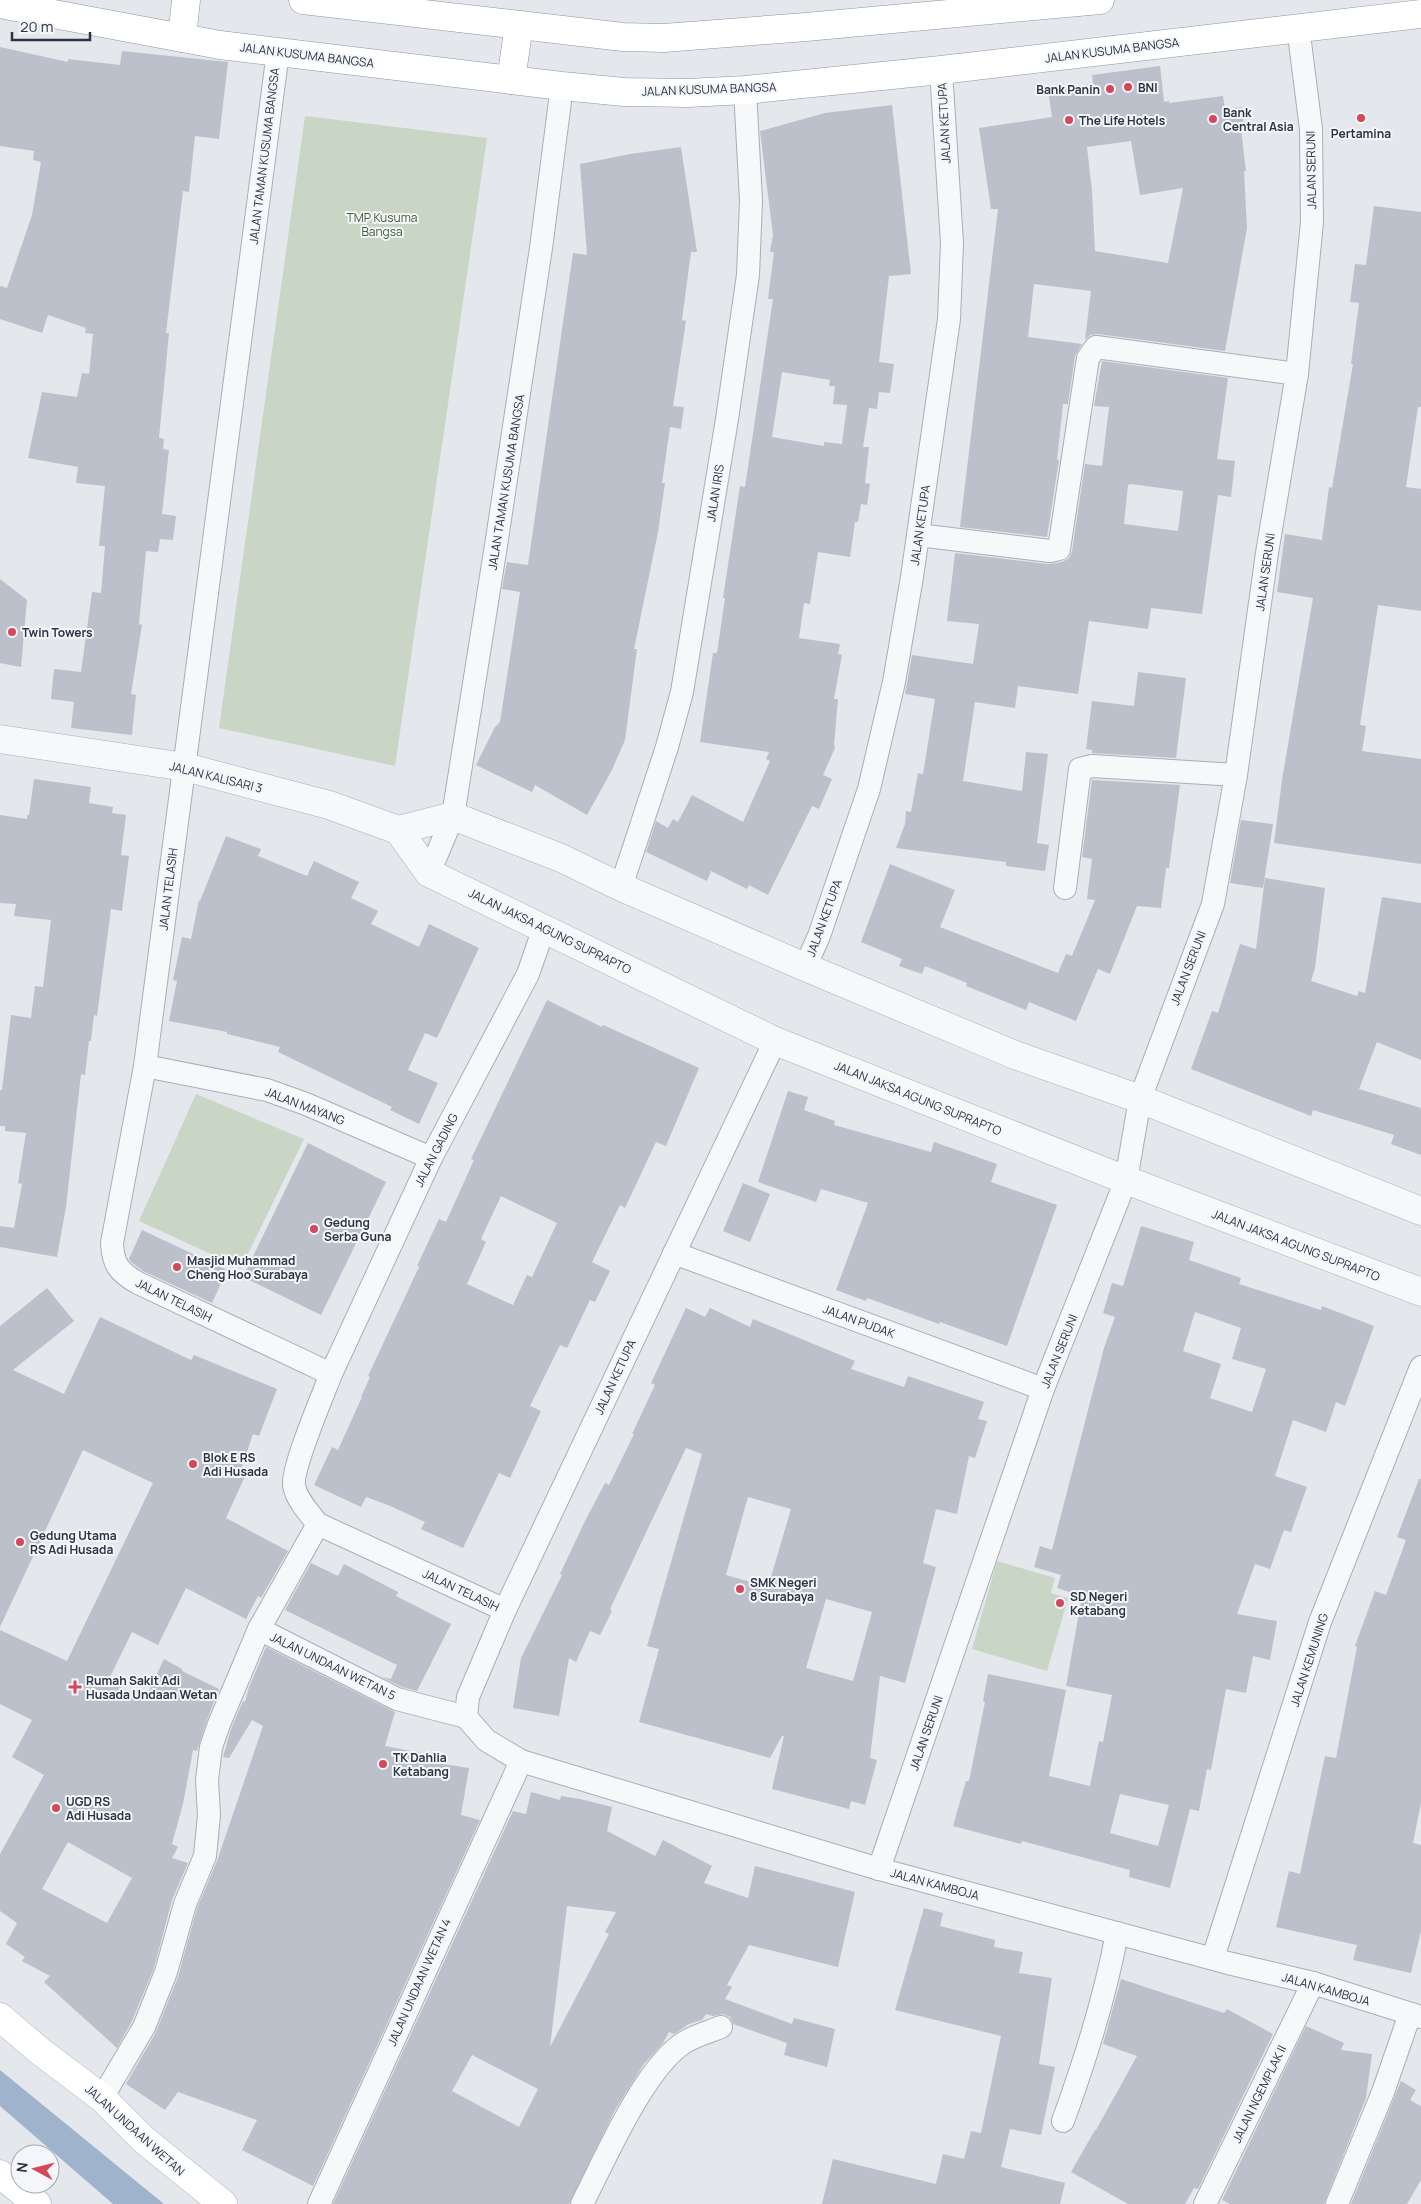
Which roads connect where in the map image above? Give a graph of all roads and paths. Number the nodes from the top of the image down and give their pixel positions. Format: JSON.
{"nodes":[{"id":1,"x":186,"y":0,"type":"edge"},
{"id":2,"x":304,"y":0,"type":"edge"},
{"id":3,"x":1100,"y":0,"type":"edge"},
{"id":4,"x":0,"y":4,"type":"edge"},
{"id":5,"x":1421,"y":14,"type":"edge"},
{"id":6,"x":519,"y":25,"type":"junction"},
{"id":7,"x":1298,"y":28,"type":"junction"},
{"id":8,"x":182,"y":38,"type":"junction"},
{"id":9,"x":278,"y":52,"type":"junction"},
{"id":10,"x":941,"y":70,"type":"junction"},
{"id":11,"x":511,"y":80,"type":"junction"},
{"id":12,"x":562,"y":86,"type":"junction"},
{"id":13,"x":744,"y":90,"type":"junction"},
{"id":14,"x":1297,"y":374,"type":"junction"},
{"id":15,"x":918,"y":535,"type":"junction"},
{"id":16,"x":0,"y":739,"type":"edge"},
{"id":17,"x":185,"y":767,"type":"junction"},
{"id":18,"x":1236,"y":775,"type":"junction"},
{"id":19,"x":453,"y":816,"type":"junction"},
{"id":20,"x":398,"y":830,"type":"junction"},
{"id":21,"x":429,"y":873,"type":"junction"},
{"id":22,"x":621,"y":887,"type":"junction"},
{"id":23,"x":1065,"y":888,"type":"dead end"},
{"id":24,"x":544,"y":928,"type":"junction"},
{"id":25,"x":805,"y":967,"type":"junction"},
{"id":26,"x":775,"y":1042,"type":"junction"},
{"id":27,"x":145,"y":1066,"type":"junction"},
{"id":28,"x":1140,"y":1099,"type":"junction"},
{"id":29,"x":430,"y":1158,"type":"junction"},
{"id":30,"x":1126,"y":1180,"type":"junction"},
{"id":31,"x":1421,"y":1210,"type":"edge"},
{"id":32,"x":674,"y":1253,"type":"junction"},
{"id":33,"x":1421,"y":1292,"type":"edge"},
{"id":34,"x":1421,"y":1367,"type":"edge"},
{"id":35,"x":331,"y":1374,"type":"junction"},
{"id":36,"x":1043,"y":1390,"type":"junction"},
{"id":37,"x":318,"y":1524,"type":"junction"},
{"id":38,"x":505,"y":1610,"type":"junction"},
{"id":39,"x":259,"y":1629,"type":"junction"},
{"id":40,"x":466,"y":1717,"type":"junction"},
{"id":41,"x":521,"y":1761,"type":"junction"},
{"id":42,"x":879,"y":1869,"type":"junction"},
{"id":43,"x":1117,"y":1932,"type":"junction"},
{"id":44,"x":1213,"y":1958,"type":"junction"},
{"id":45,"x":1313,"y":1983,"type":"junction"},
{"id":46,"x":1415,"y":2015,"type":"edge"},
{"id":47,"x":0,"y":2017,"type":"edge"},
{"id":48,"x":721,"y":2027,"type":"dead end"},
{"id":49,"x":102,"y":2098,"type":"junction"},
{"id":50,"x":1063,"y":2121,"type":"dead end"},
{"id":51,"x":0,"y":2174,"type":"edge"},
{"id":52,"x":37,"y":2204,"type":"edge"},
{"id":53,"x":223,"y":2204,"type":"edge"},
{"id":54,"x":319,"y":2204,"type":"edge"},
{"id":55,"x":582,"y":2204,"type":"edge"},
{"id":56,"x":1204,"y":2204,"type":"edge"},
{"id":57,"x":1337,"y":2204,"type":"edge"}],
"edges":[{"from":1,"to":8,"type":"main road"},
{"from":2,"to":6,"type":"main road"},
{"from":3,"to":6,"type":"main road"},
{"from":4,"to":8,"type":"main road","name":"JALAN KUSUMA BANGSA"},
{"from":5,"to":7,"type":"main road","name":"JALAN KUSUMA BANGSA"},
{"from":6,"to":11,"type":"main road"},
{"from":7,"to":10,"type":"main road","name":"JALAN KUSUMA BANGSA"},
{"from":7,"to":14,"type":"street","name":"JALAN SERUNI"},
{"from":8,"to":9,"type":"main road","name":"JALAN KUSUMA BANGSA"},
{"from":9,"to":11,"type":"main road","name":"JALAN KUSUMA BANGSA"},
{"from":9,"to":17,"type":"street","name":"JALAN TAMAN KUSUMA BANGSA"},
{"from":10,"to":13,"type":"main road","name":"JALAN KUSUMA BANGSA"},
{"from":10,"to":15,"type":"street","name":"JALAN KETUPA"},
{"from":11,"to":12,"type":"main road","name":"JALAN KUSUMA BANGSA"},
{"from":12,"to":13,"type":"main road","name":"JALAN KUSUMA BANGSA"},
{"from":12,"to":19,"type":"street","name":"JALAN TAMAN KUSUMA BANGSA"},
{"from":13,"to":22,"type":"street","name":"JALAN IRIS"},
{"from":14,"to":15,"type":"street"},
{"from":14,"to":18,"type":"street","name":"JALAN SERUNI"},
{"from":15,"to":25,"type":"street","name":"JALAN KETUPA"},
{"from":16,"to":17,"type":"street","name":"JALAN KALISARI 3"},
{"from":17,"to":20,"type":"street","name":"JALAN KALISARI 3"},
{"from":17,"to":27,"type":"street","name":"JALAN TELASIH"},
{"from":18,"to":23,"type":"street"},
{"from":18,"to":28,"type":"street","name":"JALAN SERUNI"},
{"from":19,"to":20,"type":"street"},
{"from":19,"to":21,"type":"street","name":"JALAN TAMAN KUSUMA BANGSA"},
{"from":19,"to":22,"type":"street"},
{"from":20,"to":21,"type":"street"},
{"from":21,"to":24,"type":"street","name":"JALAN JAKSA AGUNG SUPRAPTO"},
{"from":22,"to":25,"type":"street"},
{"from":24,"to":26,"type":"street","name":"JALAN JAKSA AGUNG SUPRAPTO"},
{"from":24,"to":29,"type":"street","name":"JALAN GADING"},
{"from":25,"to":28,"type":"street"},
{"from":26,"to":30,"type":"street","name":"JALAN JAKSA AGUNG SUPRAPTO"},
{"from":26,"to":32,"type":"street","name":"JALAN KETUPA"},
{"from":27,"to":29,"type":"street","name":"JALAN MAYANG"},
{"from":27,"to":35,"type":"street","name":"JALAN TELASIH"},
{"from":28,"to":30,"type":"street","name":"JALAN SERUNI"},
{"from":28,"to":31,"type":"street"},
{"from":29,"to":35,"type":"street","name":"JALAN GADING"},
{"from":30,"to":33,"type":"street","name":"JALAN JAKSA AGUNG SUPRAPTO"},
{"from":30,"to":36,"type":"street","name":"JALAN SERUNI"},
{"from":32,"to":36,"type":"street","name":"JALAN PUDAK"},
{"from":32,"to":38,"type":"street","name":"JALAN KETUPA"},
{"from":34,"to":44,"type":"street","name":"JALAN KEMUNING"},
{"from":35,"to":37,"type":"street","name":"JALAN TELASIH"},
{"from":36,"to":42,"type":"street","name":"JALAN SERUNI"},
{"from":37,"to":38,"type":"street","name":"JALAN TELASIH"},
{"from":37,"to":39,"type":"street"},
{"from":38,"to":40,"type":"street","name":"JALAN KETUPA"},
{"from":39,"to":40,"type":"street","name":"JALAN UNDAAN WETAN 5"},
{"from":39,"to":49,"type":"street"},
{"from":40,"to":41,"type":"street","name":"JALAN KAMBOJA"},
{"from":41,"to":42,"type":"street","name":"JALAN KAMBOJA"},
{"from":41,"to":54,"type":"street","name":"JALAN UNDAAN WETAN 4"},
{"from":42,"to":43,"type":"street","name":"JALAN KAMBOJA"},
{"from":43,"to":44,"type":"street","name":"JALAN KAMBOJA"},
{"from":43,"to":50,"type":"street"},
{"from":44,"to":45,"type":"street","name":"JALAN KAMBOJA"},
{"from":45,"to":46,"type":"street","name":"JALAN KAMBOJA"},
{"from":45,"to":56,"type":"street","name":"JALAN NGEMPLAK II"},
{"from":46,"to":57,"type":"street"},
{"from":47,"to":49,"type":"main road","name":"JALAN UNDAAN WETAN"},
{"from":48,"to":55,"type":"street"},
{"from":49,"to":53,"type":"main road","name":"JALAN UNDAAN WETAN"},
{"from":51,"to":52,"type":"main road"}]}
